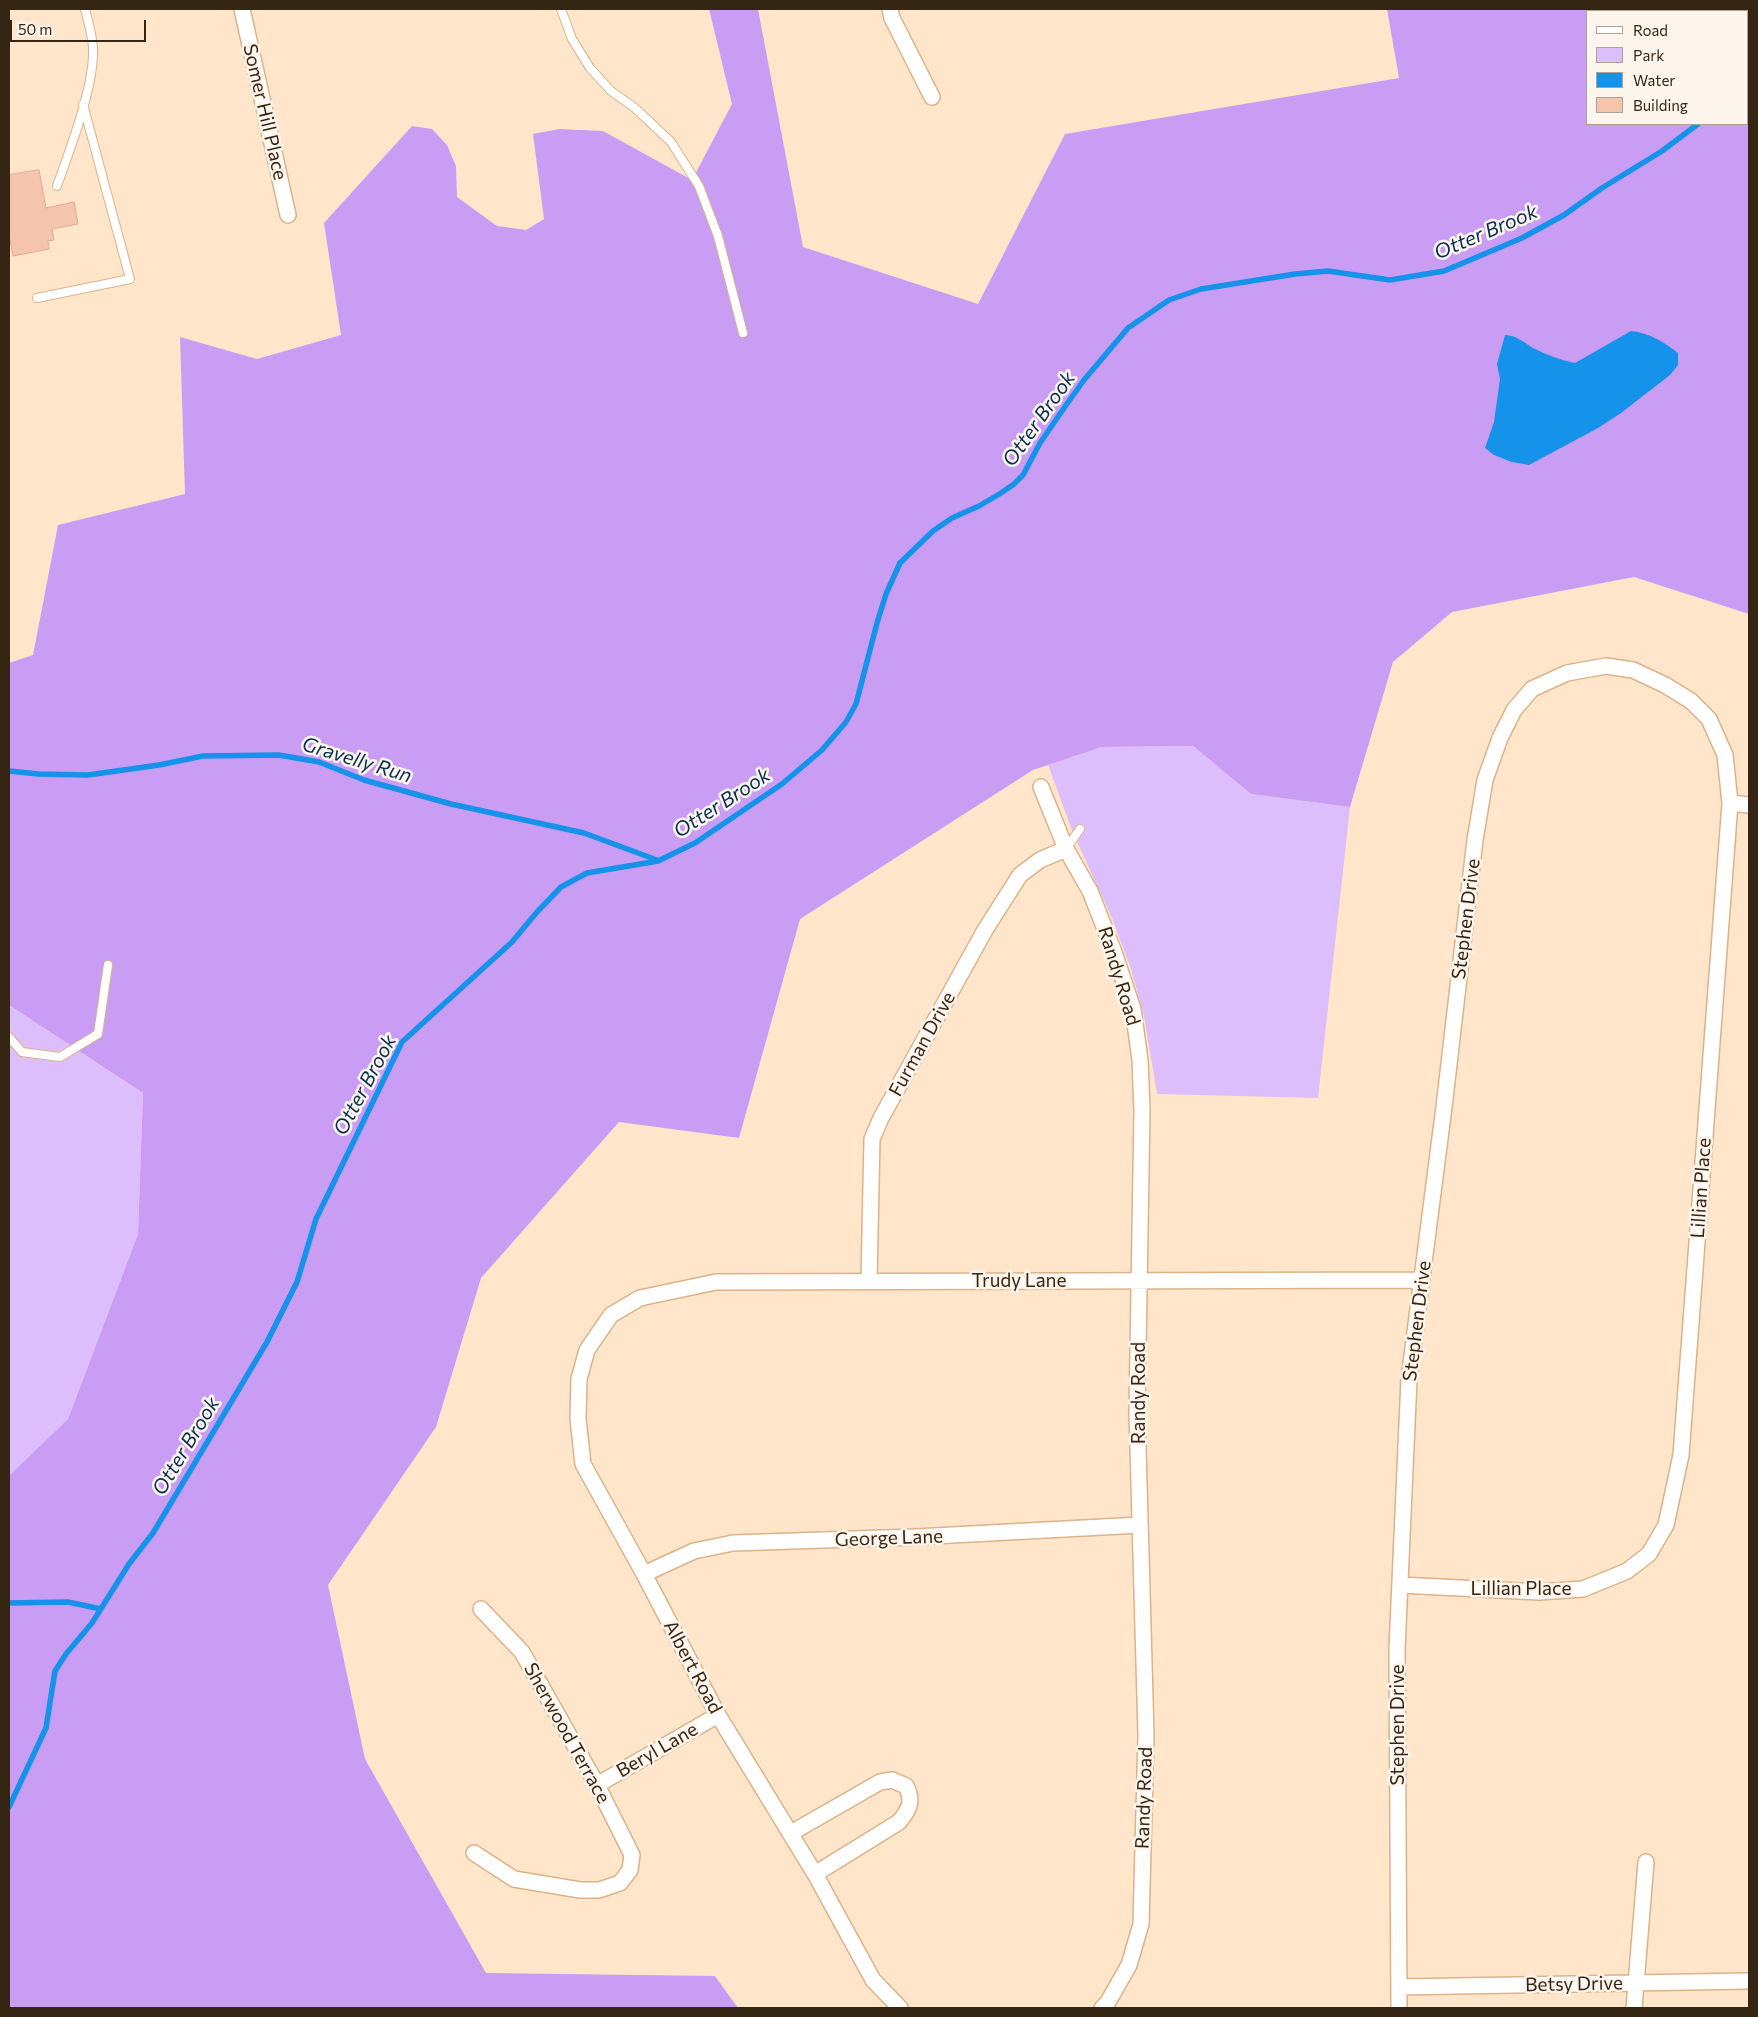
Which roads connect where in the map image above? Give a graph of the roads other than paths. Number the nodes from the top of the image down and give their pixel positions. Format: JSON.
{"nodes":[{"id":1,"x":85,"y":9,"type":"edge"},
{"id":2,"x":242,"y":9,"type":"edge"},
{"id":3,"x":561,"y":9,"type":"edge"},
{"id":4,"x":890,"y":9,"type":"edge"},
{"id":5,"x":932,"y":96,"type":"dead end"},
{"id":6,"x":83,"y":104,"type":"junction"},
{"id":7,"x":57,"y":186,"type":"dead end"},
{"id":8,"x":288,"y":215,"type":"dead end"},
{"id":9,"x":37,"y":298,"type":"dead end"},
{"id":10,"x":743,"y":334,"type":"dead end"},
{"id":11,"x":1568,"y":673,"type":"joint"},
{"id":12,"x":1041,"y":787,"type":"dead end"},
{"id":13,"x":1730,"y":803,"type":"junction"},
{"id":14,"x":1749,"y":806,"type":"edge"},
{"id":15,"x":1080,"y":829,"type":"dead end"},
{"id":16,"x":1066,"y":849,"type":"junction"},
{"id":17,"x":108,"y":964,"type":"dead end"},
{"id":18,"x":9,"y":1037,"type":"edge"},
{"id":19,"x":869,"y":1280,"type":"junction"},
{"id":20,"x":1422,"y":1280,"type":"junction"},
{"id":21,"x":1139,"y":1281,"type":"junction"},
{"id":22,"x":621,"y":1309,"type":"joint"},
{"id":23,"x":1140,"y":1525,"type":"junction"},
{"id":24,"x":644,"y":1574,"type":"junction"},
{"id":25,"x":1400,"y":1585,"type":"junction"},
{"id":26,"x":481,"y":1609,"type":"dead end"},
{"id":27,"x":718,"y":1715,"type":"junction"},
{"id":28,"x":596,"y":1784,"type":"junction"},
{"id":29,"x":791,"y":1833,"type":"junction"},
{"id":30,"x":474,"y":1853,"type":"dead end"},
{"id":31,"x":1646,"y":1862,"type":"dead end"},
{"id":32,"x":815,"y":1874,"type":"junction"},
{"id":33,"x":1749,"y":1981,"type":"edge"},
{"id":34,"x":1635,"y":1982,"type":"junction"},
{"id":35,"x":1398,"y":1987,"type":"junction"},
{"id":36,"x":900,"y":2008,"type":"edge"},
{"id":37,"x":1102,"y":2008,"type":"edge"},
{"id":38,"x":1399,"y":2008,"type":"edge"},
{"id":39,"x":1634,"y":2008,"type":"edge"}],
"edges":[{"from":1,"to":6,"type":"lane"},
{"from":2,"to":8,"type":"street","name":"Somer Hill Place"},
{"from":3,"to":10,"type":"lane"},
{"from":4,"to":5,"type":"street"},
{"from":6,"to":7,"type":"lane"},
{"from":6,"to":9,"type":"lane"},
{"from":11,"to":13,"type":"street","name":"Lillian Place"},
{"from":11,"to":20,"type":"street","name":"Stephen Drive"},
{"from":12,"to":16,"type":"street","name":"Randy Road"},
{"from":13,"to":14,"type":"street"},
{"from":13,"to":25,"type":"street","name":"Lillian Place"},
{"from":15,"to":16,"type":"lane"},
{"from":16,"to":19,"type":"street","name":"Furman Drive"},
{"from":16,"to":21,"type":"street","name":"Randy Road"},
{"from":17,"to":18,"type":"lane"},
{"from":19,"to":21,"type":"street","name":"Trudy Lane"},
{"from":19,"to":22,"type":"street","name":"Trudy Lane"},
{"from":20,"to":21,"type":"street","name":"Trudy Lane"},
{"from":20,"to":25,"type":"street","name":"Stephen Drive"},
{"from":21,"to":23,"type":"street","name":"Randy Road"},
{"from":22,"to":24,"type":"street","name":"Albert Road"},
{"from":23,"to":24,"type":"street","name":"George Lane"},
{"from":23,"to":37,"type":"street","name":"Randy Road"},
{"from":24,"to":27,"type":"street","name":"Albert Road"},
{"from":25,"to":35,"type":"street","name":"Stephen Drive"},
{"from":26,"to":28,"type":"street","name":"Sherwood Terrace"},
{"from":27,"to":28,"type":"street","name":"Beryl Lane"},
{"from":27,"to":29,"type":"street","name":"Albert Road"},
{"from":28,"to":30,"type":"street","name":"Sherwood Terrace"},
{"from":29,"to":32,"type":"street","name":"Albert Road"},
{"from":29,"to":32,"type":"street"},
{"from":31,"to":34,"type":"street"},
{"from":32,"to":36,"type":"street","name":"Albert Road"},
{"from":33,"to":34,"type":"street","name":"Betsy Drive"},
{"from":34,"to":35,"type":"street","name":"Betsy Drive"},
{"from":34,"to":39,"type":"street"},
{"from":35,"to":38,"type":"street","name":"Stephen Drive"}]}
